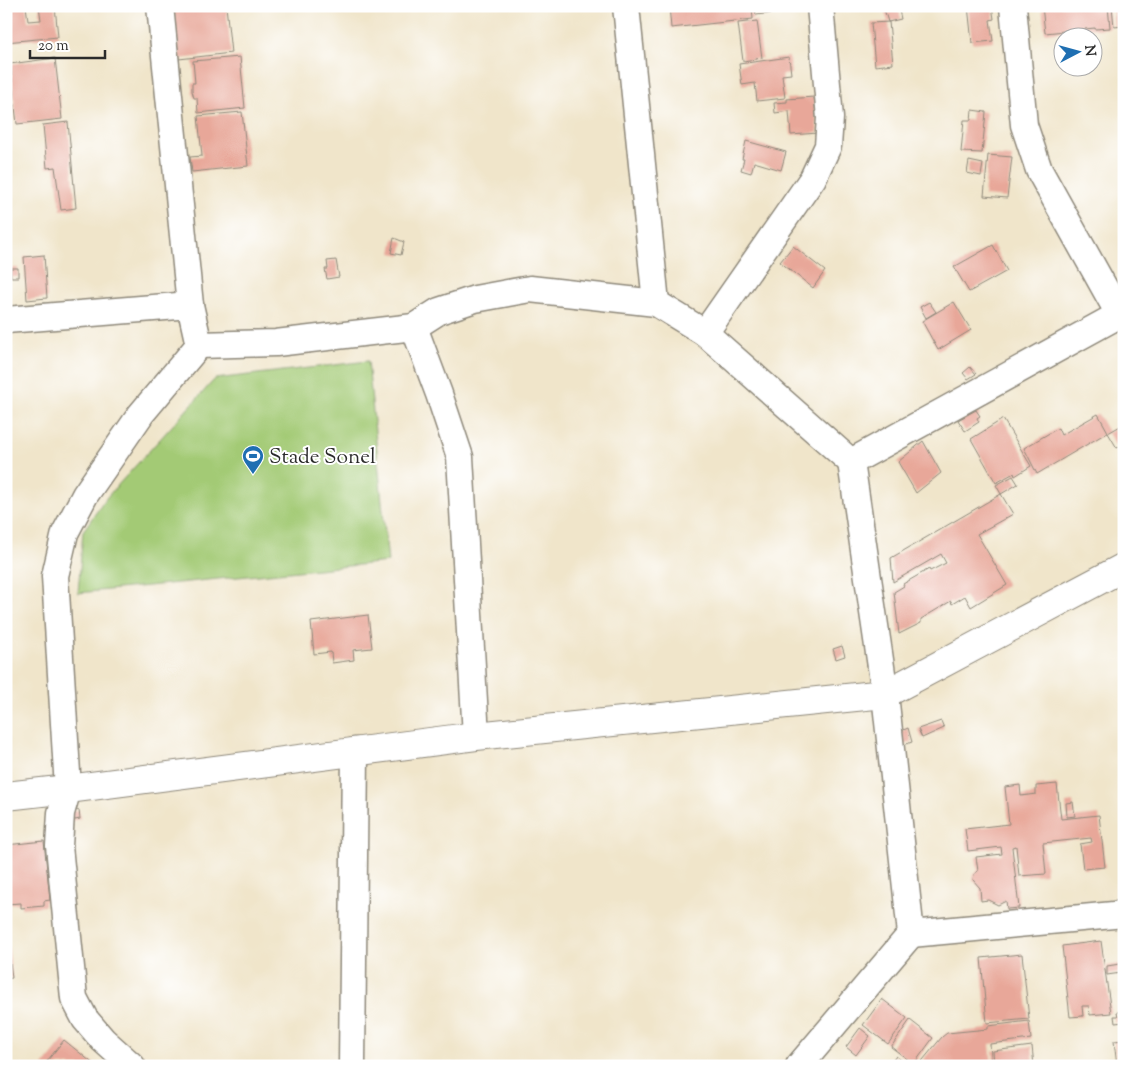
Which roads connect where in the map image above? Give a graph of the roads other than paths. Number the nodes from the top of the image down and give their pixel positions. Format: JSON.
{"nodes":[{"id":1,"x":160,"y":6,"type":"edge"},
{"id":2,"x":626,"y":6,"type":"edge"},
{"id":3,"x":820,"y":6,"type":"edge"},
{"id":4,"x":1013,"y":6,"type":"edge"},
{"id":5,"x":656,"y":304,"type":"junction"},
{"id":6,"x":190,"y":305,"type":"junction"},
{"id":7,"x":1122,"y":313,"type":"edge"},
{"id":8,"x":6,"y":320,"type":"edge"},
{"id":9,"x":414,"y":327,"type":"junction"},
{"id":10,"x":705,"y":332,"type":"junction"},
{"id":11,"x":199,"y":345,"type":"junction"},
{"id":12,"x":851,"y":462,"type":"junction"},
{"id":13,"x":1124,"y":567,"type":"edge"},
{"id":14,"x":885,"y":694,"type":"junction"},
{"id":15,"x":476,"y":736,"type":"junction"},
{"id":16,"x":355,"y":750,"type":"junction"},
{"id":17,"x":68,"y":789,"type":"junction"},
{"id":18,"x":6,"y":796,"type":"edge"},
{"id":19,"x":1124,"y":914,"type":"edge"},
{"id":20,"x":911,"y":934,"type":"junction"},
{"id":21,"x":132,"y":1066,"type":"edge"},
{"id":22,"x":352,"y":1066,"type":"edge"},
{"id":23,"x":799,"y":1066,"type":"edge"}],
"edges":[{"from":1,"to":6,"type":"street"},
{"from":2,"to":5,"type":"street"},
{"from":3,"to":10,"type":"street"},
{"from":4,"to":7,"type":"street"},
{"from":5,"to":9,"type":"street"},
{"from":5,"to":10,"type":"street"},
{"from":6,"to":8,"type":"street"},
{"from":6,"to":11,"type":"street"},
{"from":7,"to":12,"type":"street"},
{"from":9,"to":11,"type":"street"},
{"from":9,"to":15,"type":"street"},
{"from":10,"to":12,"type":"street"},
{"from":11,"to":17,"type":"street"},
{"from":12,"to":14,"type":"street"},
{"from":13,"to":14,"type":"main road"},
{"from":14,"to":15,"type":"main road"},
{"from":14,"to":20,"type":"street"},
{"from":15,"to":16,"type":"main road"},
{"from":16,"to":17,"type":"main road"},
{"from":16,"to":22,"type":"street"},
{"from":17,"to":18,"type":"main road"},
{"from":17,"to":21,"type":"street"},
{"from":19,"to":20,"type":"street"},
{"from":20,"to":23,"type":"street"}]}
